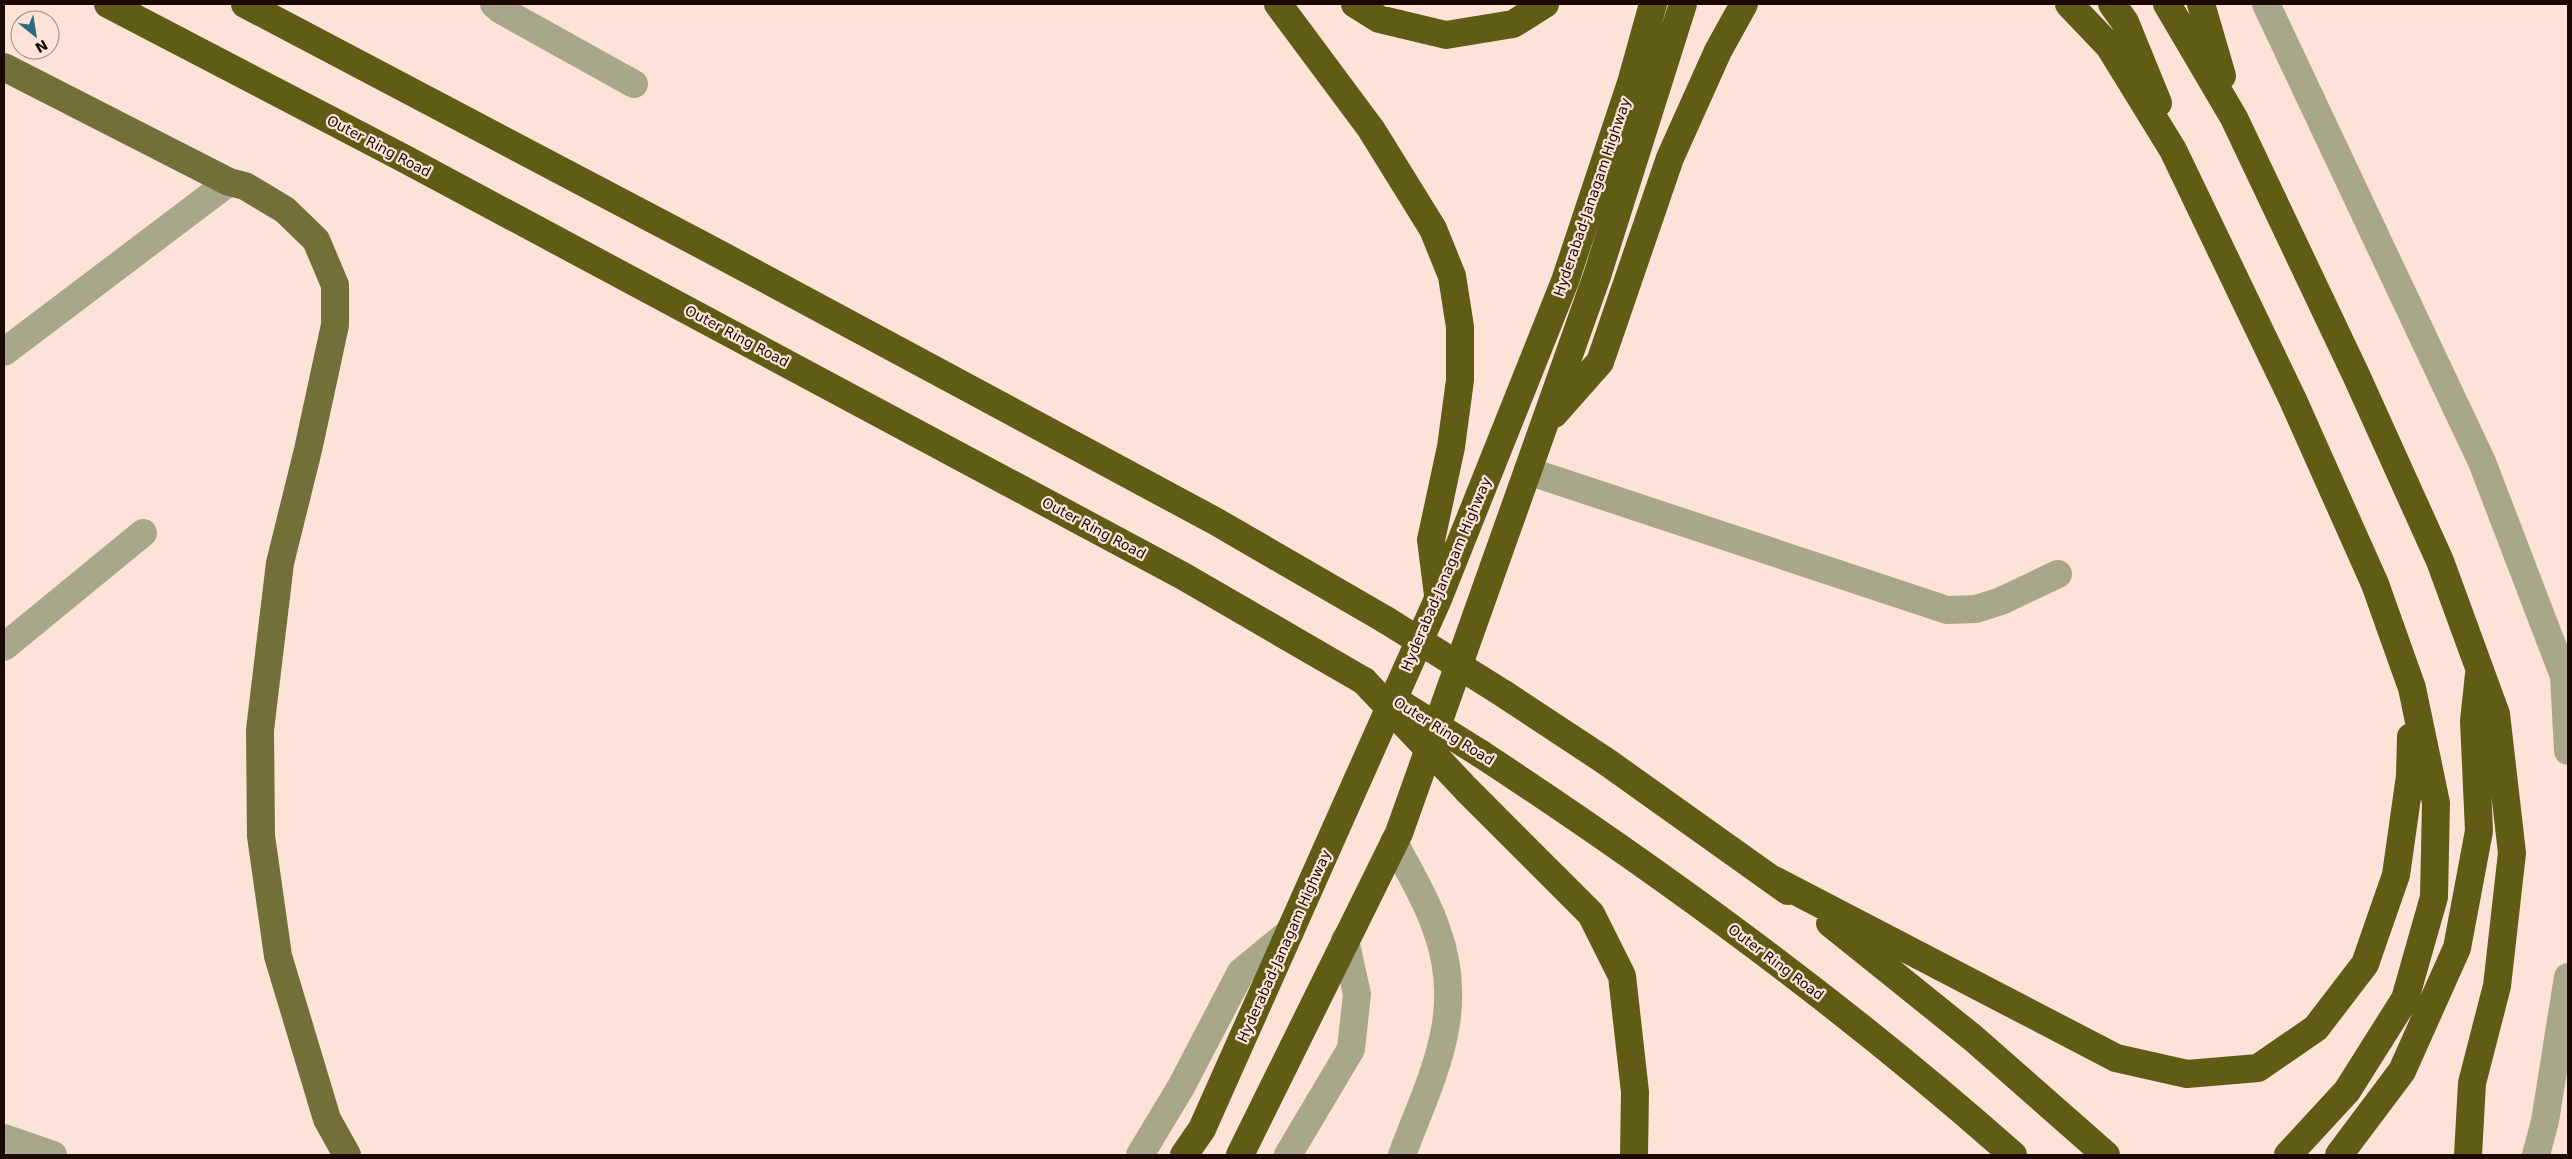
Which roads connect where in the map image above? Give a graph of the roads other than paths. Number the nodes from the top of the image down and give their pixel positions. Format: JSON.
{"nodes":[{"id":1,"x":108,"y":4,"type":"edge"},
{"id":2,"x":246,"y":4,"type":"edge"},
{"id":3,"x":494,"y":4,"type":"edge"},
{"id":4,"x":1278,"y":4,"type":"edge"},
{"id":5,"x":1355,"y":4,"type":"edge"},
{"id":6,"x":1545,"y":4,"type":"edge"},
{"id":7,"x":1653,"y":4,"type":"edge"},
{"id":8,"x":1683,"y":4,"type":"edge"},
{"id":9,"x":1744,"y":4,"type":"edge"},
{"id":10,"x":2069,"y":4,"type":"edge"},
{"id":11,"x":2112,"y":4,"type":"edge"},
{"id":12,"x":2167,"y":4,"type":"edge"},
{"id":13,"x":2201,"y":4,"type":"edge"},
{"id":14,"x":2266,"y":4,"type":"edge"},
{"id":15,"x":4,"y":67,"type":"edge"},
{"id":16,"x":634,"y":84,"type":"dead end"},
{"id":17,"x":2234,"y":118,"type":"junction"},
{"id":18,"x":2173,"y":150,"type":"junction"},
{"id":19,"x":229,"y":182,"type":"junction"},
{"id":20,"x":4,"y":352,"type":"edge"},
{"id":21,"x":1544,"y":425,"type":"junction"},
{"id":22,"x":1528,"y":471,"type":"junction"},
{"id":23,"x":143,"y":533,"type":"dead end"},
{"id":24,"x":2058,"y":574,"type":"dead end"},
{"id":25,"x":1438,"y":599,"type":"junction"},
{"id":26,"x":4,"y":647,"type":"edge"},
{"id":27,"x":2480,"y":667,"type":"junction"},
{"id":28,"x":1364,"y":681,"type":"junction"},
{"id":29,"x":2412,"y":688,"type":"junction"},
{"id":30,"x":2568,"y":751,"type":"edge"},
{"id":31,"x":1394,"y":842,"type":"junction"},
{"id":32,"x":1774,"y":880,"type":"junction"},
{"id":33,"x":1290,"y":932,"type":"junction"},
{"id":34,"x":1345,"y":940,"type":"junction"},
{"id":35,"x":2568,"y":977,"type":"edge"},
{"id":36,"x":4,"y":1138,"type":"edge"},
{"id":37,"x":53,"y":1155,"type":"edge"},
{"id":38,"x":346,"y":1155,"type":"edge"},
{"id":39,"x":1140,"y":1155,"type":"edge"},
{"id":40,"x":1184,"y":1155,"type":"edge"},
{"id":41,"x":1240,"y":1155,"type":"edge"},
{"id":42,"x":1288,"y":1155,"type":"edge"},
{"id":43,"x":1402,"y":1155,"type":"edge"},
{"id":44,"x":1634,"y":1155,"type":"edge"},
{"id":45,"x":2013,"y":1155,"type":"edge"},
{"id":46,"x":2106,"y":1155,"type":"edge"},
{"id":47,"x":2288,"y":1155,"type":"edge"},
{"id":48,"x":2339,"y":1155,"type":"edge"},
{"id":49,"x":2468,"y":1155,"type":"edge"},
{"id":50,"x":2536,"y":1155,"type":"edge"}],
"edges":[{"from":1,"to":28,"type":"highway","name":"Outer Ring Road"},
{"from":2,"to":32,"type":"highway","bridge":true},
{"from":3,"to":16,"type":"street"},
{"from":4,"to":25,"type":"highway"},
{"from":5,"to":6,"type":"highway"},
{"from":7,"to":25,"type":"highway","name":"Hyderabad-Janagam Highway"},
{"from":8,"to":21,"type":"highway","name":"Hyderabad-Janagam Highway"},
{"from":9,"to":21,"type":"highway"},
{"from":10,"to":18,"type":"highway"},
{"from":11,"to":18,"type":"highway"},
{"from":12,"to":17,"type":"highway"},
{"from":13,"to":17,"type":"highway"},
{"from":14,"to":30,"type":"street"},
{"from":15,"to":19,"type":"main road"},
{"from":17,"to":27,"type":"highway"},
{"from":18,"to":29,"type":"highway"},
{"from":19,"to":20,"type":"street"},
{"from":19,"to":38,"type":"main road"},
{"from":21,"to":22,"type":"highway","name":"Hyderabad-Janagam Highway"},
{"from":22,"to":24,"type":"street"},
{"from":22,"to":31,"type":"highway","name":"Hyderabad-Janagam Highway"},
{"from":23,"to":26,"type":"street"},
{"from":25,"to":33,"type":"highway","name":"Hyderabad-Janagam Highway"},
{"from":27,"to":48,"type":"highway"},
{"from":27,"to":49,"type":"highway"},
{"from":28,"to":44,"type":"highway","bridge":true},
{"from":28,"to":45,"type":"highway","name":"Outer Ring Road","bridge":true},
{"from":29,"to":32,"type":"highway"},
{"from":29,"to":47,"type":"highway"},
{"from":31,"to":34,"type":"highway","name":"Hyderabad-Janagam Highway"},
{"from":31,"to":43,"type":"street"},
{"from":32,"to":46,"type":"highway"},
{"from":33,"to":39,"type":"street"},
{"from":33,"to":40,"type":"highway","name":"Hyderabad-Janagam Highway"},
{"from":34,"to":41,"type":"highway","name":"Hyderabad-Janagam Highway"},
{"from":34,"to":42,"type":"street"},
{"from":35,"to":50,"type":"street"},
{"from":36,"to":37,"type":"street"}]}
